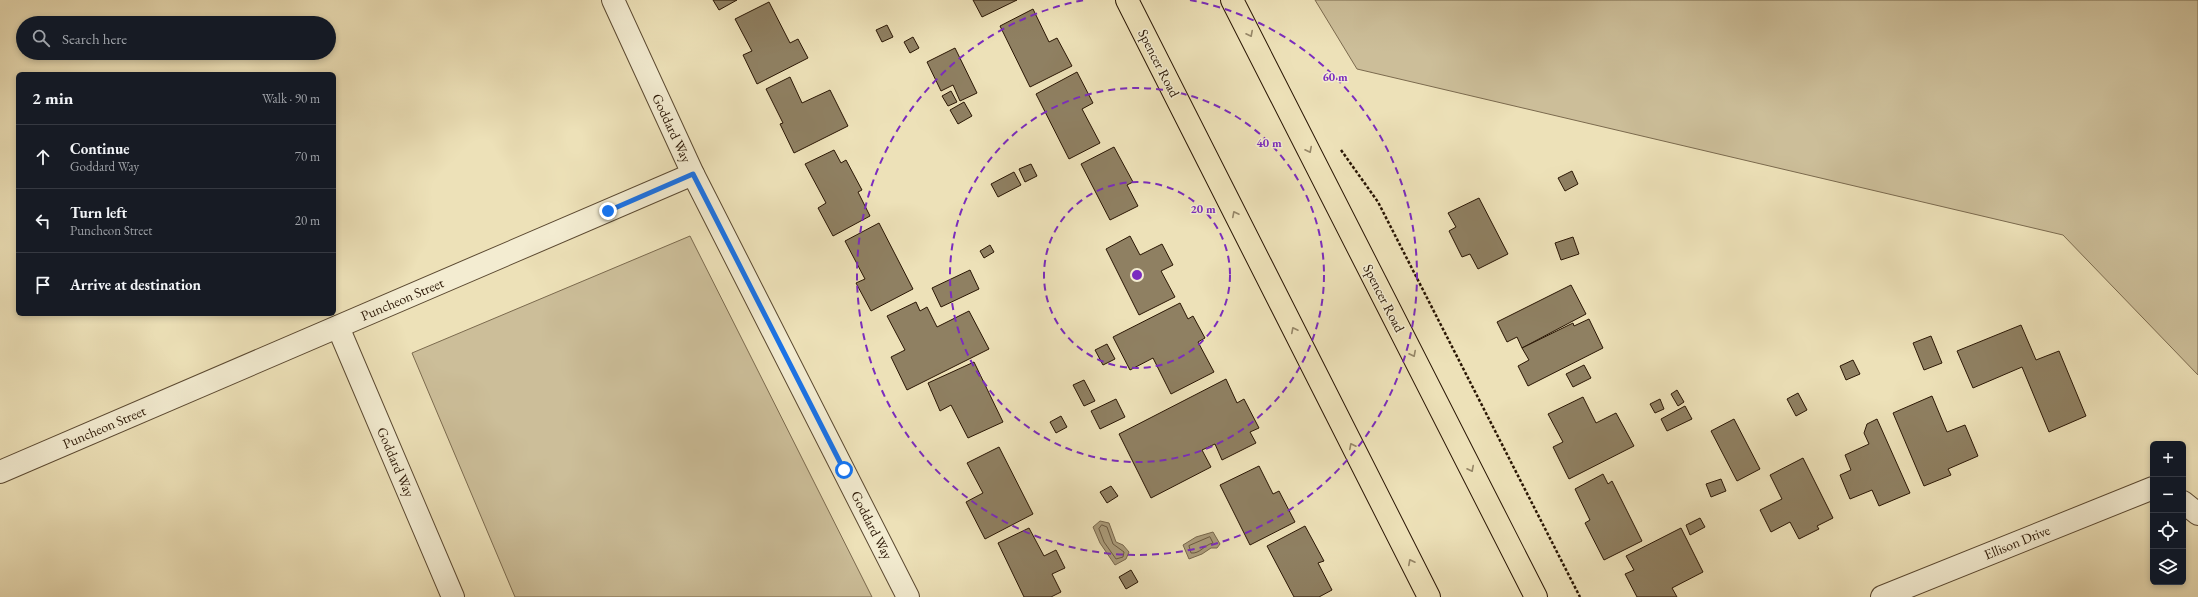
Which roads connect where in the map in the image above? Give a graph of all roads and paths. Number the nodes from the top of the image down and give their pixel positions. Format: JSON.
{"nodes":[{"id":1,"x":613,"y":0,"type":"edge"},
{"id":2,"x":1127,"y":0,"type":"edge"},
{"id":3,"x":1232,"y":0,"type":"edge"},
{"id":4,"x":1336,"y":145,"type":"dead end"},
{"id":5,"x":693,"y":174,"type":"junction"},
{"id":6,"x":338,"y":327,"type":"junction"},
{"id":7,"x":0,"y":472,"type":"edge"},
{"id":8,"x":2150,"y":489,"type":"edge"},
{"id":9,"x":2186,"y":504,"type":"edge"},
{"id":10,"x":2198,"y":514,"type":"edge"},
{"id":11,"x":453,"y":597,"type":"edge"},
{"id":12,"x":908,"y":597,"type":"edge"},
{"id":13,"x":1429,"y":597,"type":"edge"},
{"id":14,"x":1536,"y":597,"type":"edge"},
{"id":15,"x":1580,"y":597,"type":"edge"},
{"id":16,"x":1882,"y":597,"type":"edge"}],
"edges":[{"from":1,"to":5,"type":"street","name":"Goddard Way"},
{"from":13,"to":2,"type":"main road","name":"Spencer Road","one_way":true},
{"from":3,"to":14,"type":"main road","name":"Spencer Road","one_way":true},
{"from":4,"to":15,"type":"path"},
{"from":5,"to":6,"type":"street","name":"Puncheon Street"},
{"from":5,"to":12,"type":"street","name":"Goddard Way"},
{"from":6,"to":7,"type":"street","name":"Puncheon Street"},
{"from":6,"to":11,"type":"street","name":"Goddard Way"},
{"from":8,"to":16,"type":"street","name":"Ellison Drive"},
{"from":9,"to":10,"type":"street"}]}
